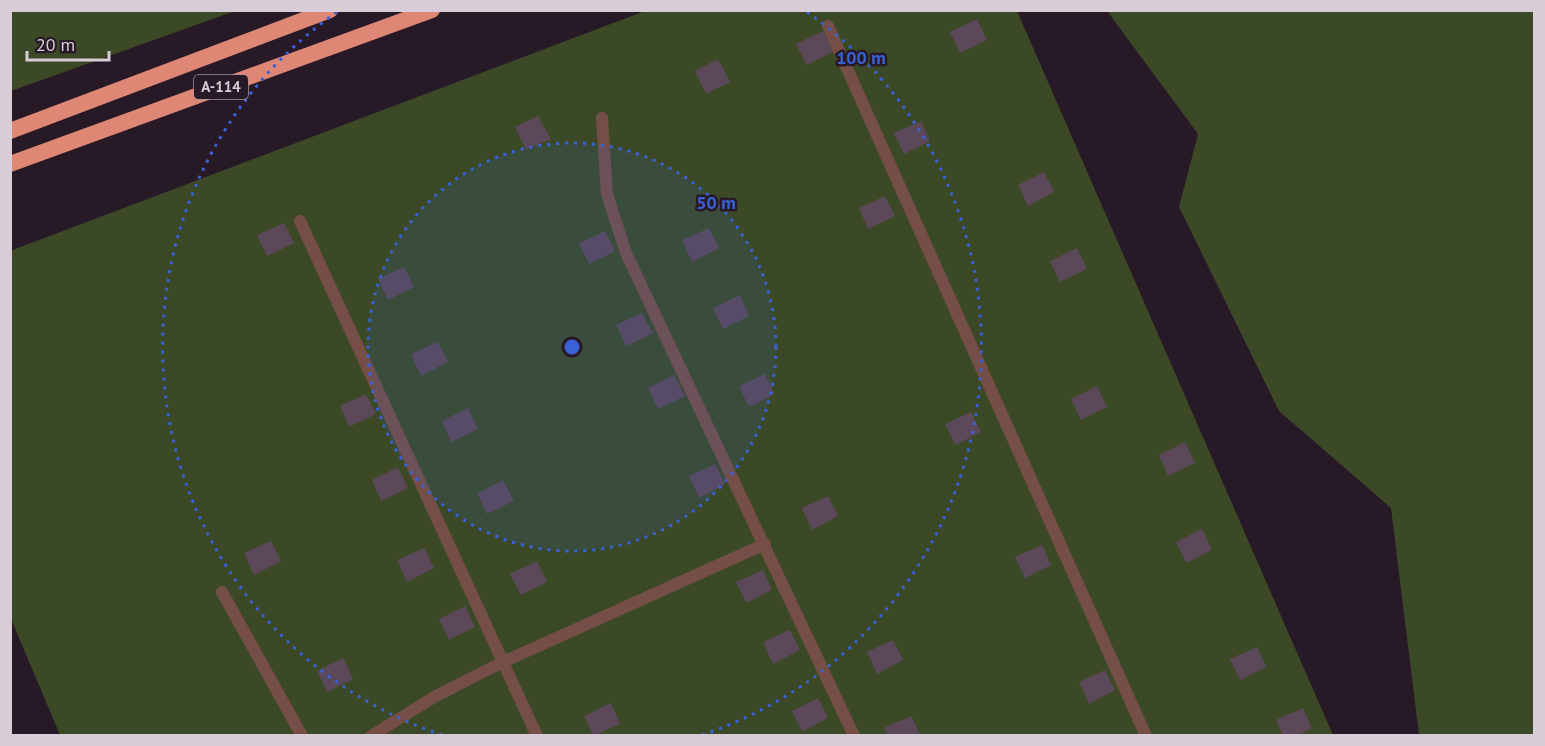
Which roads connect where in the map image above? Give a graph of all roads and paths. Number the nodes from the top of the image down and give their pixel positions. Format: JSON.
{"nodes":[{"id":1,"x":330,"y":10,"type":"edge"},
{"id":2,"x":432,"y":10,"type":"edge"},
{"id":3,"x":828,"y":26,"type":"dead end"},
{"id":4,"x":602,"y":118,"type":"dead end"},
{"id":5,"x":10,"y":131,"type":"edge"},
{"id":6,"x":10,"y":164,"type":"edge"},
{"id":7,"x":300,"y":221,"type":"dead end"},
{"id":8,"x":765,"y":544,"type":"junction"},
{"id":9,"x":222,"y":592,"type":"dead end"},
{"id":10,"x":503,"y":662,"type":"junction"},
{"id":11,"x":302,"y":735,"type":"edge"},
{"id":12,"x":371,"y":735,"type":"edge"},
{"id":13,"x":537,"y":735,"type":"edge"},
{"id":14,"x":854,"y":735,"type":"edge"},
{"id":15,"x":1146,"y":735,"type":"edge"}],
"edges":[{"from":1,"to":5,"type":"highway","number":"А-114"},
{"from":2,"to":6,"type":"highway","number":"А-114"},
{"from":3,"to":15,"type":"lane"},
{"from":4,"to":8,"type":"lane"},
{"from":7,"to":10,"type":"lane"},
{"from":8,"to":10,"type":"lane"},
{"from":8,"to":14,"type":"lane"},
{"from":9,"to":11,"type":"lane"},
{"from":10,"to":12,"type":"lane"},
{"from":10,"to":13,"type":"lane"}]}
